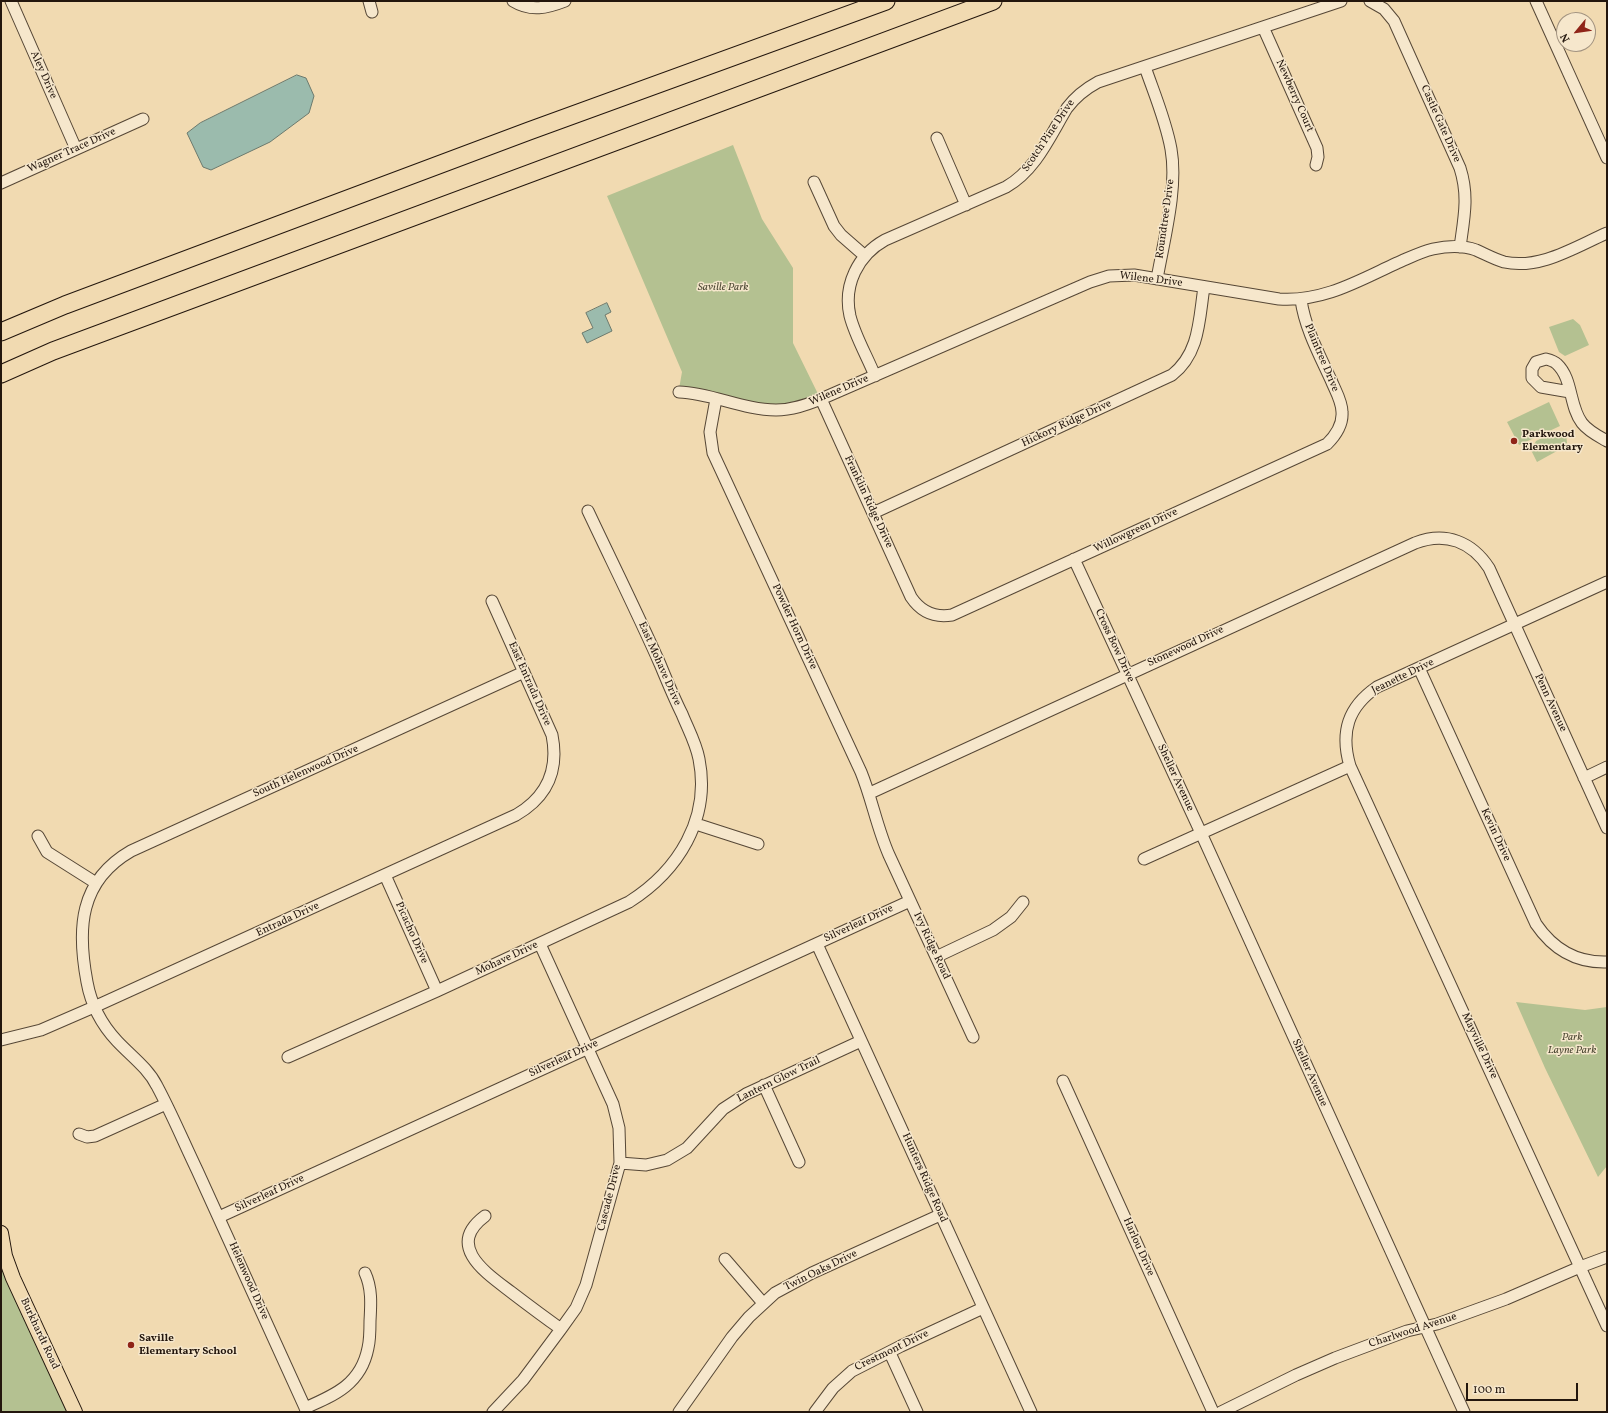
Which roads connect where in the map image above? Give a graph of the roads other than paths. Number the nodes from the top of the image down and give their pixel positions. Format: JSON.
{"nodes":[{"id":1,"x":11,"y":1,"type":"edge"},
{"id":2,"x":513,"y":1,"type":"edge"},
{"id":3,"x":565,"y":1,"type":"edge"},
{"id":4,"x":886,"y":1,"type":"edge"},
{"id":5,"x":993,"y":1,"type":"edge"},
{"id":6,"x":1341,"y":1,"type":"edge"},
{"id":7,"x":1370,"y":1,"type":"edge"},
{"id":8,"x":1536,"y":1,"type":"edge"},
{"id":9,"x":1263,"y":27,"type":"junction"},
{"id":10,"x":1145,"y":67,"type":"junction"},
{"id":11,"x":143,"y":119,"type":"dead end"},
{"id":12,"x":937,"y":138,"type":"dead end"},
{"id":13,"x":76,"y":149,"type":"junction"},
{"id":14,"x":1607,"y":158,"type":"edge"},
{"id":15,"x":1316,"y":165,"type":"dead end"},
{"id":16,"x":814,"y":182,"type":"dead end"},
{"id":17,"x":1,"y":183,"type":"edge"},
{"id":18,"x":966,"y":205,"type":"junction"},
{"id":19,"x":1607,"y":232,"type":"edge"},
{"id":20,"x":1460,"y":247,"type":"junction"},
{"id":21,"x":865,"y":256,"type":"junction"},
{"id":22,"x":1158,"y":279,"type":"junction"},
{"id":23,"x":1204,"y":287,"type":"junction"},
{"id":24,"x":1301,"y":300,"type":"junction"},
{"id":25,"x":1,"y":332,"type":"edge"},
{"id":26,"x":1,"y":374,"type":"edge"},
{"id":27,"x":875,"y":376,"type":"junction"},
{"id":28,"x":679,"y":392,"type":"dead end"},
{"id":29,"x":1570,"y":392,"type":"dead end"},
{"id":30,"x":716,"y":399,"type":"junction"},
{"id":31,"x":821,"y":399,"type":"junction"},
{"id":32,"x":1342,"y":417,"type":"joint"},
{"id":33,"x":1607,"y":441,"type":"edge"},
{"id":34,"x":588,"y":510,"type":"dead end"},
{"id":35,"x":874,"y":513,"type":"junction"},
{"id":36,"x":1074,"y":559,"type":"junction"},
{"id":37,"x":1493,"y":578,"type":"joint"},
{"id":38,"x":1607,"y":582,"type":"edge"},
{"id":39,"x":492,"y":601,"type":"dead end"},
{"id":40,"x":916,"y":604,"type":"joint"},
{"id":41,"x":1514,"y":625,"type":"junction"},
{"id":42,"x":1419,"y":668,"type":"junction"},
{"id":43,"x":524,"y":672,"type":"junction"},
{"id":44,"x":1127,"y":674,"type":"junction"},
{"id":45,"x":1154,"y":734,"type":"joint"},
{"id":46,"x":1350,"y":766,"type":"junction"},
{"id":47,"x":1607,"y":767,"type":"edge"},
{"id":48,"x":552,"y":770,"type":"joint"},
{"id":49,"x":1584,"y":778,"type":"junction"},
{"id":50,"x":870,"y":793,"type":"junction"},
{"id":51,"x":696,"y":824,"type":"junction"},
{"id":52,"x":1607,"y":828,"type":"edge"},
{"id":53,"x":1201,"y":833,"type":"junction"},
{"id":54,"x":38,"y":836,"type":"dead end"},
{"id":55,"x":758,"y":844,"type":"dead end"},
{"id":56,"x":889,"y":855,"type":"joint"},
{"id":57,"x":1144,"y":859,"type":"dead end"},
{"id":58,"x":385,"y":875,"type":"junction"},
{"id":59,"x":96,"y":883,"type":"junction"},
{"id":60,"x":910,"y":901,"type":"junction"},
{"id":61,"x":1023,"y":902,"type":"dead end"},
{"id":62,"x":540,"y":944,"type":"junction"},
{"id":63,"x":817,"y":944,"type":"junction"},
{"id":64,"x":936,"y":956,"type":"junction"},
{"id":65,"x":1607,"y":962,"type":"edge"},
{"id":66,"x":437,"y":991,"type":"junction"},
{"id":67,"x":94,"y":1007,"type":"junction"},
{"id":68,"x":973,"y":1037,"type":"dead end"},
{"id":69,"x":1,"y":1040,"type":"edge"},
{"id":70,"x":861,"y":1041,"type":"junction"},
{"id":71,"x":587,"y":1048,"type":"junction"},
{"id":72,"x":288,"y":1057,"type":"dead end"},
{"id":73,"x":1062,"y":1081,"type":"dead end"},
{"id":74,"x":764,"y":1085,"type":"junction"},
{"id":75,"x":166,"y":1104,"type":"junction"},
{"id":76,"x":79,"y":1134,"type":"dead end"},
{"id":77,"x":799,"y":1162,"type":"dead end"},
{"id":78,"x":620,"y":1163,"type":"junction"},
{"id":79,"x":940,"y":1215,"type":"junction"},
{"id":80,"x":485,"y":1216,"type":"dead end"},
{"id":81,"x":219,"y":1217,"type":"junction"},
{"id":82,"x":1,"y":1233,"type":"edge"},
{"id":83,"x":1607,"y":1257,"type":"edge"},
{"id":84,"x":725,"y":1259,"type":"dead end"},
{"id":85,"x":1580,"y":1267,"type":"junction"},
{"id":86,"x":365,"y":1273,"type":"dead end"},
{"id":87,"x":763,"y":1303,"type":"junction"},
{"id":88,"x":983,"y":1308,"type":"junction"},
{"id":89,"x":1607,"y":1326,"type":"edge"},
{"id":90,"x":1424,"y":1327,"type":"junction"},
{"id":91,"x":561,"y":1329,"type":"junction"},
{"id":92,"x":890,"y":1352,"type":"junction"},
{"id":93,"x":306,"y":1410,"type":"edge"},
{"id":94,"x":75,"y":1412,"type":"edge"},
{"id":95,"x":493,"y":1412,"type":"edge"},
{"id":96,"x":679,"y":1412,"type":"edge"},
{"id":97,"x":815,"y":1412,"type":"edge"},
{"id":98,"x":917,"y":1412,"type":"edge"},
{"id":99,"x":1031,"y":1412,"type":"edge"},
{"id":100,"x":1213,"y":1412,"type":"edge"},
{"id":101,"x":1221,"y":1412,"type":"edge"},
{"id":102,"x":1464,"y":1412,"type":"edge"}],
"edges":[{"from":1,"to":13,"type":"street","name":"Aley Drive"},
{"from":2,"to":3,"type":"street"},
{"from":4,"to":25,"type":"highway"},
{"from":5,"to":26,"type":"highway"},
{"from":6,"to":9,"type":"street","name":"Scotch Pine Drive"},
{"from":7,"to":20,"type":"street","name":"Castle Gate Drive"},
{"from":8,"to":14,"type":"street"},
{"from":9,"to":10,"type":"street","name":"Scotch Pine Drive"},
{"from":9,"to":15,"type":"street","name":"Newberry Court"},
{"from":10,"to":18,"type":"street","name":"Scotch Pine Drive"},
{"from":10,"to":22,"type":"street","name":"Roundtree Drive"},
{"from":11,"to":13,"type":"street","name":"Wagner Trace Drive"},
{"from":12,"to":18,"type":"street"},
{"from":13,"to":17,"type":"street","name":"Wagner Trace Drive"},
{"from":16,"to":21,"type":"street"},
{"from":18,"to":21,"type":"street","name":"Scotch Pine Drive"},
{"from":19,"to":20,"type":"street","name":"Wilene Drive"},
{"from":20,"to":24,"type":"street","name":"Wilene Drive"},
{"from":21,"to":27,"type":"street","name":"Scotch Pine Drive"},
{"from":22,"to":23,"type":"street","name":"Wilene Drive"},
{"from":22,"to":27,"type":"street","name":"Wilene Drive"},
{"from":23,"to":24,"type":"street","name":"Wilene Drive"},
{"from":23,"to":35,"type":"street","name":"Hickory Ridge Drive"},
{"from":24,"to":32,"type":"street","name":"Plaintree Drive"},
{"from":27,"to":31,"type":"street","name":"Wilene Drive"},
{"from":28,"to":30,"type":"street","name":"Wilene Drive"},
{"from":29,"to":33,"type":"street"},
{"from":30,"to":31,"type":"street","name":"Wilene Drive"},
{"from":30,"to":50,"type":"street","name":"Powder Horn Drive"},
{"from":31,"to":35,"type":"street","name":"Franklin Ridge Drive"},
{"from":32,"to":36,"type":"street","name":"Willowgreen Drive"},
{"from":34,"to":51,"type":"street","name":"East Mohave Drive"},
{"from":35,"to":40,"type":"street","name":"Franklin Ridge Drive"},
{"from":36,"to":40,"type":"street","name":"Willowgreen Drive"},
{"from":36,"to":44,"type":"street","name":"Cross Bow Drive"},
{"from":37,"to":41,"type":"street","name":"Penn Avenue"},
{"from":37,"to":44,"type":"street","name":"Stonewood Drive"},
{"from":38,"to":41,"type":"street","name":"Jeanette Drive"},
{"from":39,"to":43,"type":"street","name":"East Entrada Drive"},
{"from":41,"to":42,"type":"street","name":"Jeanette Drive"},
{"from":41,"to":49,"type":"street","name":"Penn Avenue"},
{"from":42,"to":46,"type":"street","name":"Jeanette Drive"},
{"from":42,"to":65,"type":"street","name":"Kevin Drive"},
{"from":43,"to":48,"type":"street","name":"East Entrada Drive"},
{"from":43,"to":59,"type":"street","name":"South Helenwood Drive"},
{"from":44,"to":45,"type":"street","name":"Cross Bow Drive"},
{"from":44,"to":50,"type":"street","name":"Stonewood Drive"},
{"from":45,"to":53,"type":"street","name":"Sheller Avenue"},
{"from":46,"to":53,"type":"street"},
{"from":46,"to":85,"type":"street","name":"Mayville Drive"},
{"from":47,"to":49,"type":"street"},
{"from":48,"to":58,"type":"street","name":"Entrada Drive"},
{"from":49,"to":52,"type":"street","name":"Penn Avenue"},
{"from":50,"to":56,"type":"street","name":"Powder Horn Drive"},
{"from":51,"to":55,"type":"street"},
{"from":51,"to":62,"type":"street","name":"Mohave Drive"},
{"from":53,"to":57,"type":"street"},
{"from":53,"to":90,"type":"street","name":"Sheller Avenue"},
{"from":54,"to":59,"type":"street"},
{"from":56,"to":60,"type":"street","name":"Ivy Ridge Road"},
{"from":58,"to":66,"type":"street","name":"Picacho Drive"},
{"from":58,"to":67,"type":"street","name":"Entrada Drive"},
{"from":59,"to":67,"type":"street","name":"South Helenwood Drive"},
{"from":60,"to":63,"type":"street","name":"Silverleaf Drive"},
{"from":60,"to":64,"type":"street","name":"Ivy Ridge Road"},
{"from":61,"to":64,"type":"street"},
{"from":62,"to":66,"type":"street","name":"Mohave Drive"},
{"from":62,"to":71,"type":"street","name":"Cascade Drive"},
{"from":63,"to":70,"type":"street","name":"Hunters Ridge Road"},
{"from":63,"to":71,"type":"street","name":"Silverleaf Drive"},
{"from":64,"to":68,"type":"street","name":"Ivy Ridge Road"},
{"from":66,"to":72,"type":"street","name":"Mohave Drive"},
{"from":67,"to":69,"type":"street","name":"Entrada Drive"},
{"from":67,"to":75,"type":"street","name":"Helenwood Drive"},
{"from":70,"to":74,"type":"street","name":"Lantern Glow Trail"},
{"from":70,"to":79,"type":"street","name":"Hunters Ridge Road"},
{"from":71,"to":78,"type":"street","name":"Cascade Drive"},
{"from":71,"to":81,"type":"street","name":"Silverleaf Drive"},
{"from":73,"to":100,"type":"street","name":"Harlou Drive"},
{"from":74,"to":77,"type":"street"},
{"from":74,"to":78,"type":"street","name":"Lantern Glow Trail"},
{"from":75,"to":76,"type":"street"},
{"from":75,"to":81,"type":"street","name":"Helenwood Drive"},
{"from":78,"to":91,"type":"street","name":"Cascade Drive"},
{"from":79,"to":87,"type":"street","name":"Twin Oaks Drive"},
{"from":79,"to":88,"type":"street","name":"Hunters Ridge Road"},
{"from":80,"to":91,"type":"street"},
{"from":81,"to":93,"type":"street","name":"Helenwood Drive"},
{"from":82,"to":94,"type":"main road","name":"Burkhardt Road"},
{"from":83,"to":85,"type":"street","name":"Charlwood Avenue"},
{"from":84,"to":87,"type":"street"},
{"from":85,"to":89,"type":"street","name":"Mayville Drive"},
{"from":85,"to":90,"type":"street","name":"Charlwood Avenue"},
{"from":86,"to":93,"type":"street"},
{"from":87,"to":96,"type":"street","name":"Twin Oaks Drive"},
{"from":88,"to":92,"type":"street","name":"Crestmont Drive"},
{"from":88,"to":99,"type":"street","name":"Hunters Ridge Road"},
{"from":90,"to":101,"type":"street","name":"Charlwood Avenue"},
{"from":90,"to":102,"type":"street","name":"Sheller Avenue"},
{"from":91,"to":95,"type":"street","name":"Cascade Drive"},
{"from":92,"to":97,"type":"street","name":"Crestmont Drive"},
{"from":92,"to":98,"type":"street"}]}
